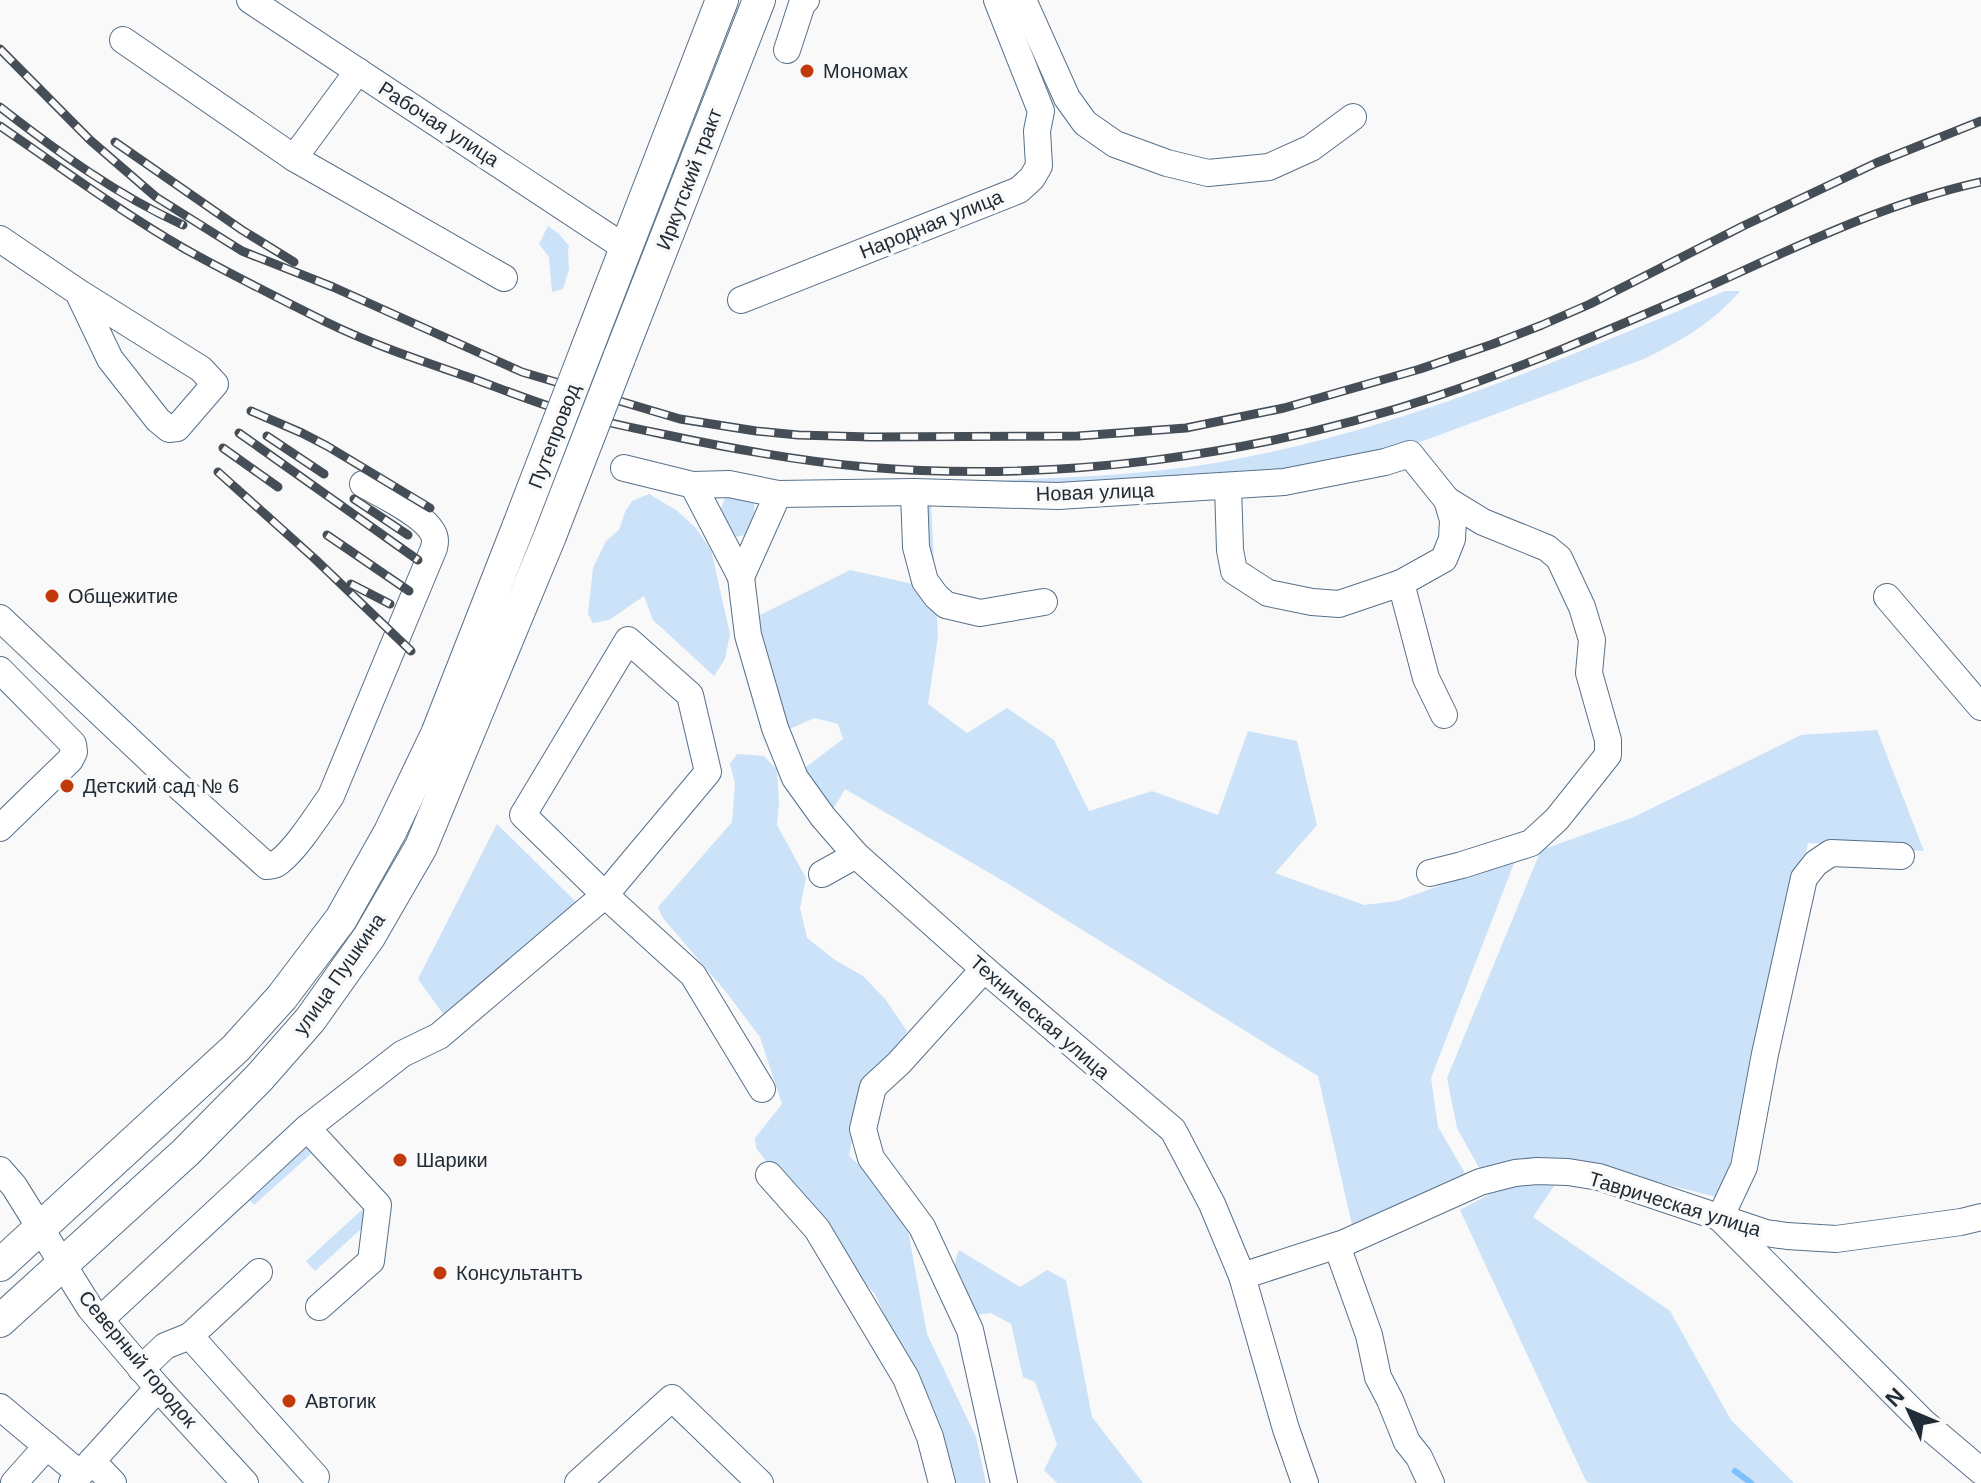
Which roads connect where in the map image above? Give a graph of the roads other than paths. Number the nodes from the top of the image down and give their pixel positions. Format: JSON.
{"nodes":[{"id":1,"x":722,"y":0,"type":"edge"},
{"id":2,"x":759,"y":0,"type":"edge"},
{"id":3,"x":806,"y":0,"type":"edge"},
{"id":4,"x":997,"y":0,"type":"edge"},
{"id":5,"x":1023,"y":0,"type":"edge"},
{"id":6,"x":268,"y":5,"type":"edge"},
{"id":7,"x":123,"y":40,"type":"dead end"},
{"id":8,"x":787,"y":50,"type":"dead end"},
{"id":9,"x":358,"y":71,"type":"junction"},
{"id":10,"x":1353,"y":117,"type":"dead end"},
{"id":11,"x":294,"y":158,"type":"junction"},
{"id":12,"x":0,"y":239,"type":"edge"},
{"id":13,"x":627,"y":249,"type":"junction"},
{"id":14,"x":504,"y":278,"type":"dead end"},
{"id":15,"x":78,"y":292,"type":"junction"},
{"id":16,"x":741,"y":300,"type":"dead end"},
{"id":17,"x":588,"y":346,"type":"joint"},
{"id":18,"x":619,"y":358,"type":"joint"},
{"id":19,"x":624,"y":468,"type":"dead end"},
{"id":20,"x":363,"y":484,"type":"dead end"},
{"id":21,"x":693,"y":485,"type":"junction"},
{"id":22,"x":1228,"y":486,"type":"junction"},
{"id":23,"x":914,"y":492,"type":"junction"},
{"id":24,"x":778,"y":494,"type":"junction"},
{"id":25,"x":1447,"y":500,"type":"junction"},
{"id":26,"x":519,"y":525,"type":"joint"},
{"id":27,"x":550,"y":536,"type":"joint"},
{"id":28,"x":741,"y":577,"type":"junction"},
{"id":29,"x":1401,"y":583,"type":"junction"},
{"id":30,"x":1887,"y":597,"type":"dead end"},
{"id":31,"x":1044,"y":602,"type":"dead end"},
{"id":32,"x":0,"y":618,"type":"edge"},
{"id":33,"x":0,"y":670,"type":"edge"},
{"id":34,"x":1981,"y":707,"type":"edge"},
{"id":35,"x":1444,"y":715,"type":"dead end"},
{"id":36,"x":0,"y":828,"type":"edge"},
{"id":37,"x":856,"y":855,"type":"junction"},
{"id":38,"x":1901,"y":856,"type":"dead end"},
{"id":39,"x":1430,"y":873,"type":"dead end"},
{"id":40,"x":822,"y":874,"type":"dead end"},
{"id":41,"x":605,"y":895,"type":"junction"},
{"id":42,"x":984,"y":969,"type":"junction"},
{"id":43,"x":762,"y":1089,"type":"dead end"},
{"id":44,"x":307,"y":1128,"type":"junction"},
{"id":45,"x":0,"y":1170,"type":"edge"},
{"id":46,"x":769,"y":1175,"type":"dead end"},
{"id":47,"x":1981,"y":1217,"type":"edge"},
{"id":48,"x":1720,"y":1218,"type":"junction"},
{"id":49,"x":40,"y":1228,"type":"junction"},
{"id":50,"x":1337,"y":1246,"type":"junction"},
{"id":51,"x":63,"y":1263,"type":"junction"},
{"id":52,"x":0,"y":1265,"type":"edge"},
{"id":53,"x":259,"y":1272,"type":"dead end"},
{"id":54,"x":1242,"y":1276,"type":"junction"},
{"id":55,"x":319,"y":1307,"type":"dead end"},
{"id":56,"x":100,"y":1320,"type":"junction"},
{"id":57,"x":0,"y":1321,"type":"edge"},
{"id":58,"x":190,"y":1336,"type":"junction"},
{"id":59,"x":150,"y":1378,"type":"junction"},
{"id":60,"x":0,"y":1407,"type":"edge"},
{"id":61,"x":47,"y":1446,"type":"junction"},
{"id":62,"x":1981,"y":1471,"type":"edge"},
{"id":63,"x":82,"y":1473,"type":"edge"},
{"id":64,"x":316,"y":1477,"type":"dead end"},
{"id":65,"x":14,"y":1483,"type":"edge"},
{"id":66,"x":113,"y":1483,"type":"edge"},
{"id":67,"x":245,"y":1483,"type":"edge"},
{"id":68,"x":578,"y":1483,"type":"edge"},
{"id":69,"x":760,"y":1483,"type":"edge"},
{"id":70,"x":942,"y":1483,"type":"edge"},
{"id":71,"x":1004,"y":1483,"type":"edge"},
{"id":72,"x":1305,"y":1483,"type":"edge"},
{"id":73,"x":1431,"y":1483,"type":"edge"}],
"edges":[{"from":1,"to":13,"type":"main road","name":"Иркутский тракт"},
{"from":2,"to":18,"type":"main road","name":"Иркутский тракт"},
{"from":3,"to":8,"type":"street"},
{"from":4,"to":16,"type":"street","name":"Народная улица"},
{"from":5,"to":10,"type":"street"},
{"from":6,"to":9,"type":"street","name":"Рабочая улица"},
{"from":7,"to":11,"type":"street"},
{"from":9,"to":11,"type":"street"},
{"from":9,"to":13,"type":"street","name":"Рабочая улица"},
{"from":11,"to":14,"type":"street"},
{"from":12,"to":15,"type":"street"},
{"from":13,"to":17,"type":"main road","name":"Иркутский тракт"},
{"from":15,"to":15,"type":"street"},
{"from":17,"to":26,"type":"main road","name":"Путепровод","bridge":true},
{"from":18,"to":27,"type":"main road","name":"Путепровод","bridge":true},
{"from":19,"to":21,"type":"street","name":"Новая улица"},
{"from":20,"to":32,"type":"street"},
{"from":21,"to":24,"type":"street","name":"Новая улица"},
{"from":21,"to":28,"type":"street"},
{"from":22,"to":23,"type":"street","name":"Новая улица"},
{"from":22,"to":25,"type":"street","name":"Новая улица"},
{"from":22,"to":29,"type":"street"},
{"from":23,"to":24,"type":"street","name":"Новая улица"},
{"from":23,"to":31,"type":"street"},
{"from":24,"to":28,"type":"street"},
{"from":25,"to":29,"type":"street"},
{"from":25,"to":39,"type":"street"},
{"from":26,"to":49,"type":"main road","name":"улица Пушкина"},
{"from":27,"to":51,"type":"main road","name":"улица Пушкина"},
{"from":28,"to":37,"type":"street","name":"Техническая улица"},
{"from":29,"to":35,"type":"street"},
{"from":30,"to":34,"type":"street"},
{"from":33,"to":36,"type":"street"},
{"from":37,"to":40,"type":"street"},
{"from":37,"to":42,"type":"street","name":"Техническая улица"},
{"from":38,"to":48,"type":"street"},
{"from":41,"to":41,"type":"street"},
{"from":41,"to":43,"type":"street"},
{"from":41,"to":44,"type":"street"},
{"from":42,"to":54,"type":"street","name":"Техническая улица"},
{"from":42,"to":71,"type":"street"},
{"from":44,"to":55,"type":"street"},
{"from":44,"to":56,"type":"street"},
{"from":45,"to":49,"type":"street","name":"Северный городок"},
{"from":46,"to":70,"type":"street"},
{"from":47,"to":48,"type":"street","name":"Таврическая улица"},
{"from":48,"to":50,"type":"street","name":"Таврическая улица"},
{"from":48,"to":62,"type":"street"},
{"from":49,"to":51,"type":"street","name":"Северный городок"},
{"from":49,"to":52,"type":"main road","name":"улица Пушкина"},
{"from":50,"to":54,"type":"street","name":"Таврическая улица"},
{"from":50,"to":73,"type":"street"},
{"from":51,"to":56,"type":"street","name":"Северный городок"},
{"from":51,"to":57,"type":"main road","name":"улица Пушкина"},
{"from":53,"to":58,"type":"street"},
{"from":54,"to":72,"type":"street","name":"Техническая улица"},
{"from":56,"to":59,"type":"street","name":"Северный городок"},
{"from":58,"to":59,"type":"street"},
{"from":58,"to":64,"type":"street"},
{"from":59,"to":63,"type":"street"},
{"from":59,"to":67,"type":"street","name":"Северный городок"},
{"from":60,"to":61,"type":"street"},
{"from":61,"to":63,"type":"street"},
{"from":61,"to":65,"type":"street"},
{"from":63,"to":66,"type":"street"},
{"from":68,"to":69,"type":"street"}]}
